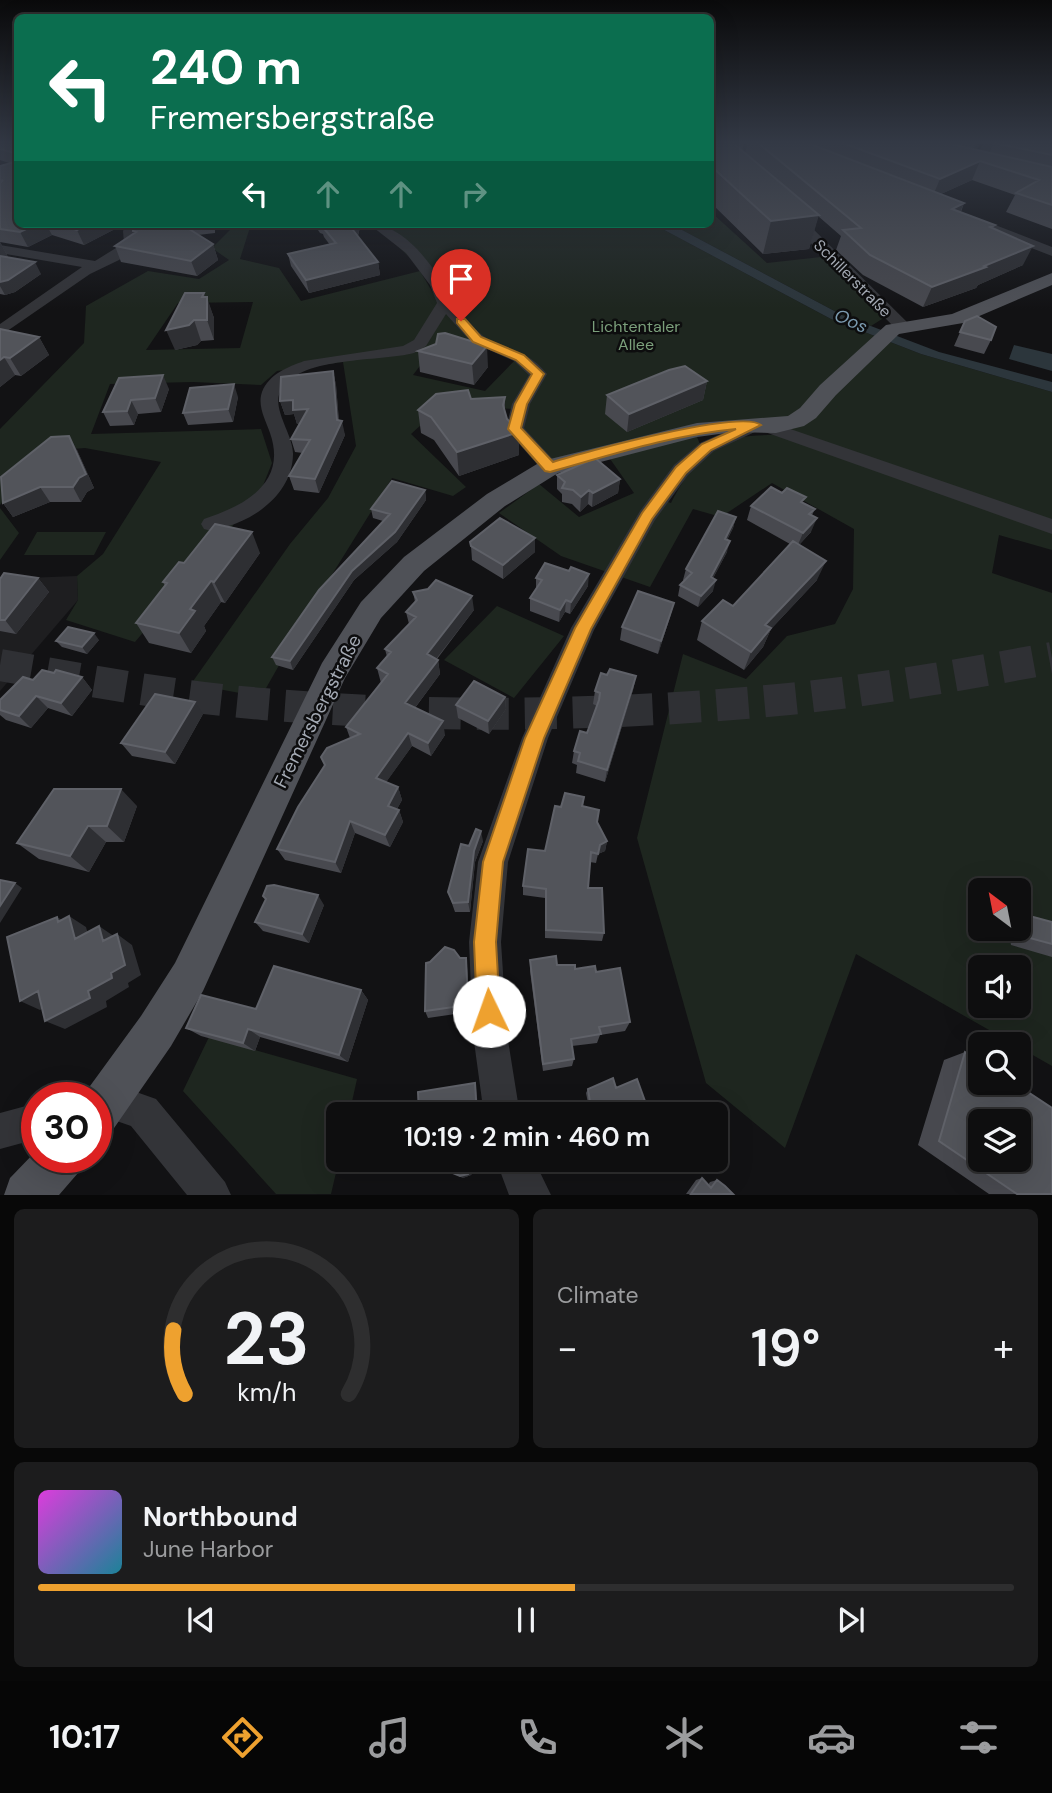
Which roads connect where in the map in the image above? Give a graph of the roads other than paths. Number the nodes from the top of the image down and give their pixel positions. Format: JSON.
{"nodes":[{"id":1,"x":781,"y":205,"type":"edge"},
{"id":2,"x":951,"y":212,"type":"edge"},
{"id":3,"x":132,"y":228,"type":"edge"},
{"id":4,"x":381,"y":228,"type":"edge"},
{"id":5,"x":0,"y":249,"type":"edge"},
{"id":6,"x":1052,"y":252,"type":"edge"},
{"id":7,"x":95,"y":265,"type":"junction"},
{"id":8,"x":1052,"y":278,"type":"edge"},
{"id":9,"x":445,"y":303,"type":"junction"},
{"id":10,"x":0,"y":331,"type":"edge"},
{"id":11,"x":890,"y":332,"type":"junction"},
{"id":12,"x":759,"y":426,"type":"junction"},
{"id":13,"x":550,"y":467,"type":"junction"},
{"id":14,"x":211,"y":524,"type":"edge"},
{"id":15,"x":1052,"y":527,"type":"edge"},
{"id":16,"x":112,"y":1090,"type":"edge"},
{"id":17,"x":500,"y":1102,"type":"edge"},
{"id":18,"x":112,"y":1108,"type":"edge"},
{"id":19,"x":21,"y":1125,"type":"edge"},
{"id":20,"x":0,"y":1131,"type":"edge"},
{"id":21,"x":519,"y":1172,"type":"edge"},
{"id":22,"x":47,"y":1173,"type":"edge"},
{"id":23,"x":27,"y":1195,"type":"edge"},
{"id":24,"x":212,"y":1195,"type":"edge"},
{"id":25,"x":532,"y":1195,"type":"edge"}],
"edges":[{"from":1,"to":11,"type":"street","name":"Schillerstraße"},
{"from":2,"to":6,"type":"street"},
{"from":3,"to":7,"type":"street"},
{"from":4,"to":9,"type":"street"},
{"from":5,"to":7,"type":"street"},
{"from":7,"to":10,"type":"street"},
{"from":8,"to":11,"type":"main road"},
{"from":9,"to":13,"type":"street"},
{"from":9,"to":14,"type":"street"},
{"from":11,"to":12,"type":"main road","name":"Fremersbergstraße"},
{"from":12,"to":13,"type":"main road","name":"Fremersbergstraße"},
{"from":12,"to":15,"type":"street"},
{"from":12,"to":17,"type":"street"},
{"from":13,"to":16,"type":"main road","name":"Fremersbergstraße"},
{"from":18,"to":24,"type":"street"},
{"from":19,"to":20,"type":"street"},
{"from":21,"to":25,"type":"street"},
{"from":22,"to":23,"type":"main road"}]}
